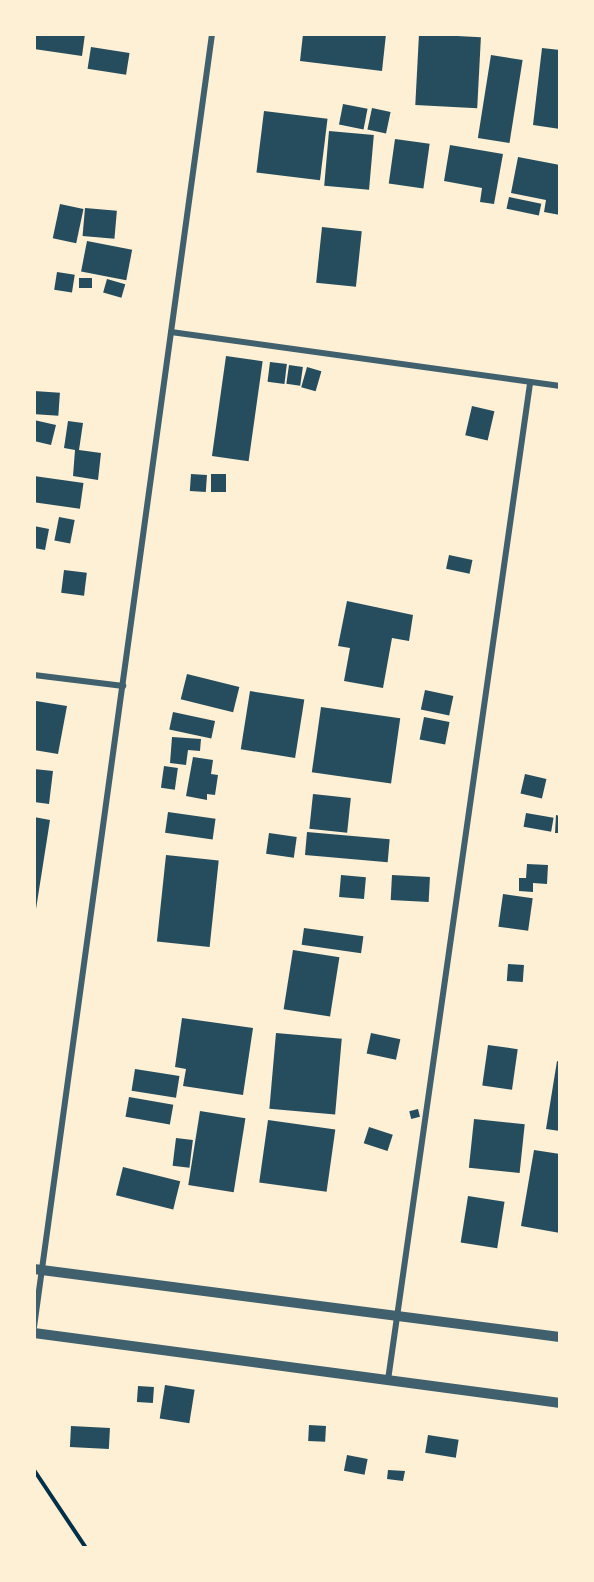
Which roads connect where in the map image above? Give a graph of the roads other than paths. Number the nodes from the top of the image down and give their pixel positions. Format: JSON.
{"nodes":[{"id":1,"x":212,"y":34,"type":"edge"},
{"id":2,"x":171,"y":332,"type":"junction"},
{"id":3,"x":530,"y":383,"type":"junction"},
{"id":4,"x":560,"y":386,"type":"edge"},
{"id":5,"x":34,"y":675,"type":"edge"},
{"id":6,"x":123,"y":686,"type":"junction"},
{"id":7,"x":38,"y":1270,"type":"edge"},
{"id":8,"x":397,"y":1316,"type":"junction"},
{"id":9,"x":34,"y":1327,"type":"edge"},
{"id":10,"x":34,"y":1333,"type":"edge"},
{"id":11,"x":560,"y":1337,"type":"edge"},
{"id":12,"x":388,"y":1380,"type":"junction"},
{"id":13,"x":560,"y":1403,"type":"edge"}],
"edges":[{"from":1,"to":2,"type":"street"},
{"from":2,"to":3,"type":"street"},
{"from":2,"to":6,"type":"street"},
{"from":3,"to":4,"type":"street"},
{"from":3,"to":8,"type":"street"},
{"from":5,"to":6,"type":"street"},
{"from":6,"to":7,"type":"street"},
{"from":7,"to":8,"type":"street"},
{"from":7,"to":9,"type":"street"},
{"from":8,"to":11,"type":"street"},
{"from":8,"to":12,"type":"street"},
{"from":10,"to":12,"type":"street"},
{"from":12,"to":13,"type":"street"}]}
